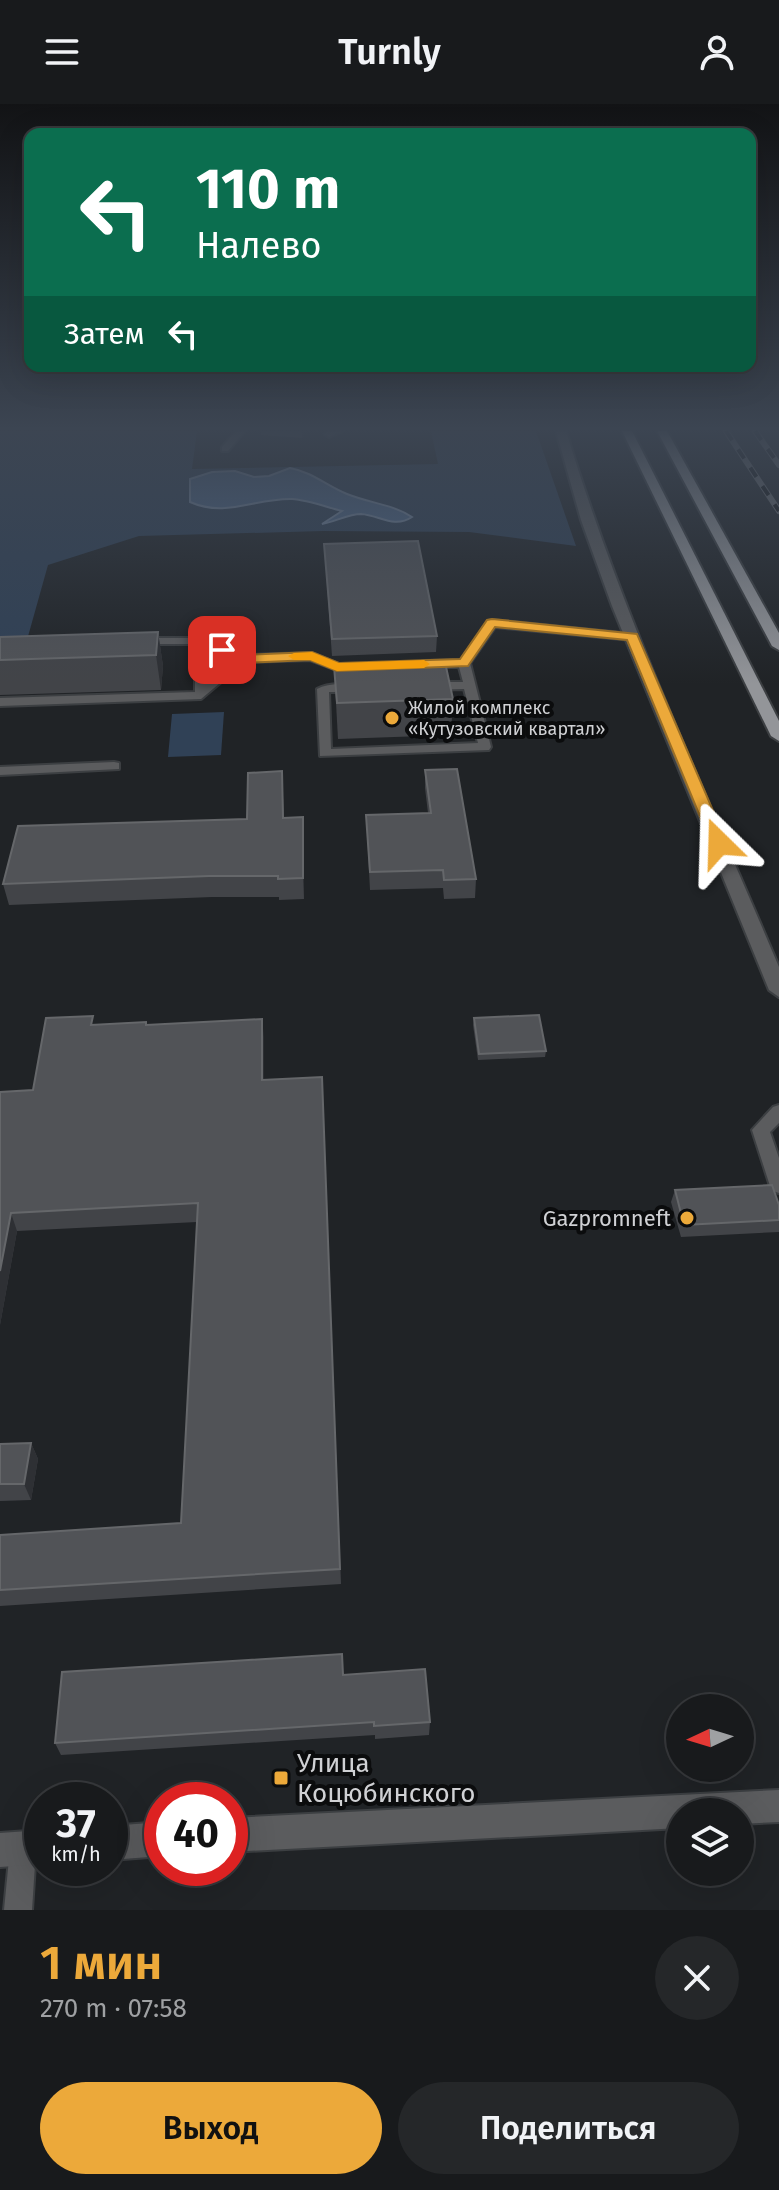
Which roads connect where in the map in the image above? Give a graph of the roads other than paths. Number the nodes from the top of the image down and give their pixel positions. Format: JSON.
{"nodes":[{"id":1,"x":586,"y":515,"type":"edge"},
{"id":2,"x":669,"y":515,"type":"edge"},
{"id":3,"x":708,"y":515,"type":"edge"},
{"id":4,"x":632,"y":637,"type":"junction"},
{"id":5,"x":201,"y":641,"type":"junction"},
{"id":6,"x":124,"y":642,"type":"edge"},
{"id":7,"x":779,"y":646,"type":"edge"},
{"id":8,"x":242,"y":659,"type":"junction"},
{"id":9,"x":464,"y":663,"type":"junction"},
{"id":10,"x":416,"y":664,"type":"edge"},
{"id":11,"x":368,"y":666,"type":"edge"},
{"id":12,"x":470,"y":685,"type":"junction"},
{"id":13,"x":414,"y":686,"type":"edge"},
{"id":14,"x":368,"y":688,"type":"edge"},
{"id":15,"x":201,"y":695,"type":"junction"},
{"id":16,"x":0,"y":702,"type":"edge"},
{"id":17,"x":779,"y":736,"type":"edge"},
{"id":18,"x":114,"y":766,"type":"dead end"},
{"id":19,"x":0,"y":771,"type":"edge"},
{"id":20,"x":779,"y":990,"type":"edge"},
{"id":21,"x":779,"y":1112,"type":"edge"},
{"id":22,"x":779,"y":1186,"type":"edge"},
{"id":23,"x":779,"y":1806,"type":"edge"},
{"id":24,"x":248,"y":1834,"type":"edge"},
{"id":25,"x":22,"y":1849,"type":"edge"},
{"id":26,"x":18,"y":1910,"type":"edge"}],
"edges":[{"from":1,"to":4,"type":"street"},
{"from":2,"to":17,"type":"main road"},
{"from":3,"to":7,"type":"main road"},
{"from":4,"to":9,"type":"lane"},
{"from":4,"to":20,"type":"street"},
{"from":5,"to":6,"type":"lane"},
{"from":5,"to":8,"type":"lane"},
{"from":5,"to":15,"type":"lane"},
{"from":8,"to":11,"type":"lane"},
{"from":8,"to":15,"type":"lane"},
{"from":9,"to":10,"type":"lane"},
{"from":9,"to":12,"type":"lane"},
{"from":12,"to":13,"type":"lane"},
{"from":12,"to":14,"type":"lane"},
{"from":15,"to":16,"type":"lane"},
{"from":18,"to":19,"type":"lane"},
{"from":21,"to":22,"type":"lane"},
{"from":23,"to":24,"type":"street"},
{"from":25,"to":26,"type":"lane"}]}
